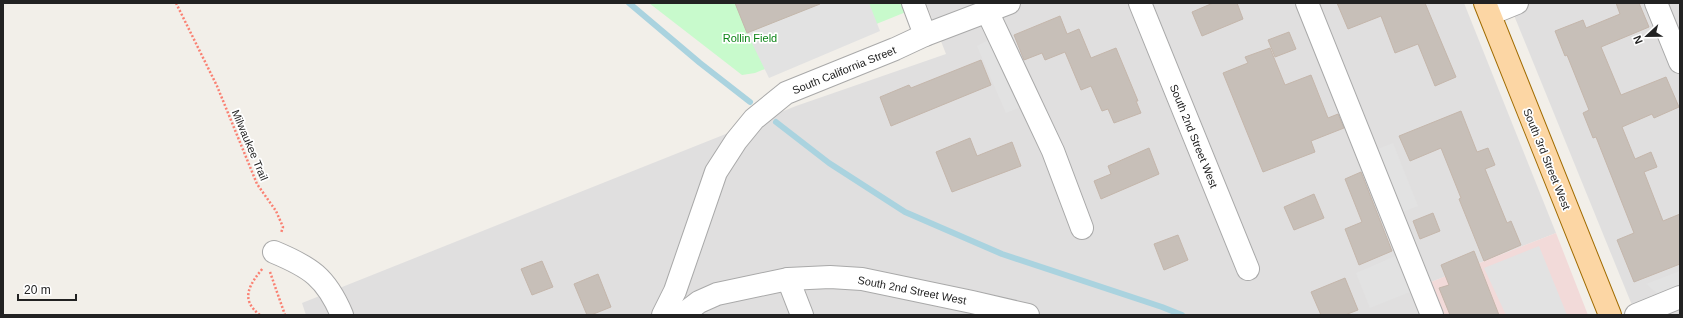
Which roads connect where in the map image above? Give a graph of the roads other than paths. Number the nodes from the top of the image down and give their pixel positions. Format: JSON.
{"nodes":[{"id":1,"x":913,"y":3,"type":"edge"},
{"id":2,"x":1008,"y":3,"type":"edge"},
{"id":3,"x":1140,"y":3,"type":"edge"},
{"id":4,"x":1307,"y":3,"type":"edge"},
{"id":5,"x":1517,"y":3,"type":"edge"},
{"id":6,"x":1656,"y":3,"type":"edge"},
{"id":7,"x":1487,"y":9,"type":"edge"},
{"id":8,"x":987,"y":11,"type":"junction"},
{"id":9,"x":925,"y":35,"type":"junction"},
{"id":10,"x":1680,"y":62,"type":"edge"},
{"id":11,"x":1082,"y":228,"type":"dead end"},
{"id":12,"x":270,"y":258,"type":"road end"},
{"id":13,"x":1248,"y":269,"type":"dead end"},
{"id":14,"x":788,"y":279,"type":"junction"},
{"id":15,"x":1680,"y":297,"type":"edge"},
{"id":16,"x":973,"y":308,"type":"edge"},
{"id":17,"x":342,"y":315,"type":"edge"},
{"id":18,"x":662,"y":315,"type":"edge"},
{"id":19,"x":682,"y":315,"type":"edge"},
{"id":20,"x":802,"y":315,"type":"edge"},
{"id":21,"x":1028,"y":315,"type":"edge"},
{"id":22,"x":1432,"y":315,"type":"edge"},
{"id":23,"x":1610,"y":315,"type":"edge"},
{"id":24,"x":1636,"y":315,"type":"edge"}],
"edges":[{"from":1,"to":9,"type":"street"},
{"from":2,"to":8,"type":"street","name":"South California Street"},
{"from":3,"to":13,"type":"street","name":"South 2nd Street West"},
{"from":4,"to":22,"type":"street"},
{"from":5,"to":7,"type":"street"},
{"from":6,"to":10,"type":"street"},
{"from":7,"to":23,"type":"main road","name":"South 3rd Street West"},
{"from":8,"to":9,"type":"street","name":"South California Street"},
{"from":8,"to":11,"type":"street"},
{"from":9,"to":18,"type":"street","name":"South California Street"},
{"from":12,"to":17,"type":"street"},
{"from":14,"to":16,"type":"street","name":"South 2nd Street West"},
{"from":14,"to":19,"type":"street","name":"South 2nd Street West"},
{"from":14,"to":20,"type":"street"},
{"from":15,"to":24,"type":"street"},
{"from":16,"to":21,"type":"street","name":"South 2nd Street West"}]}
